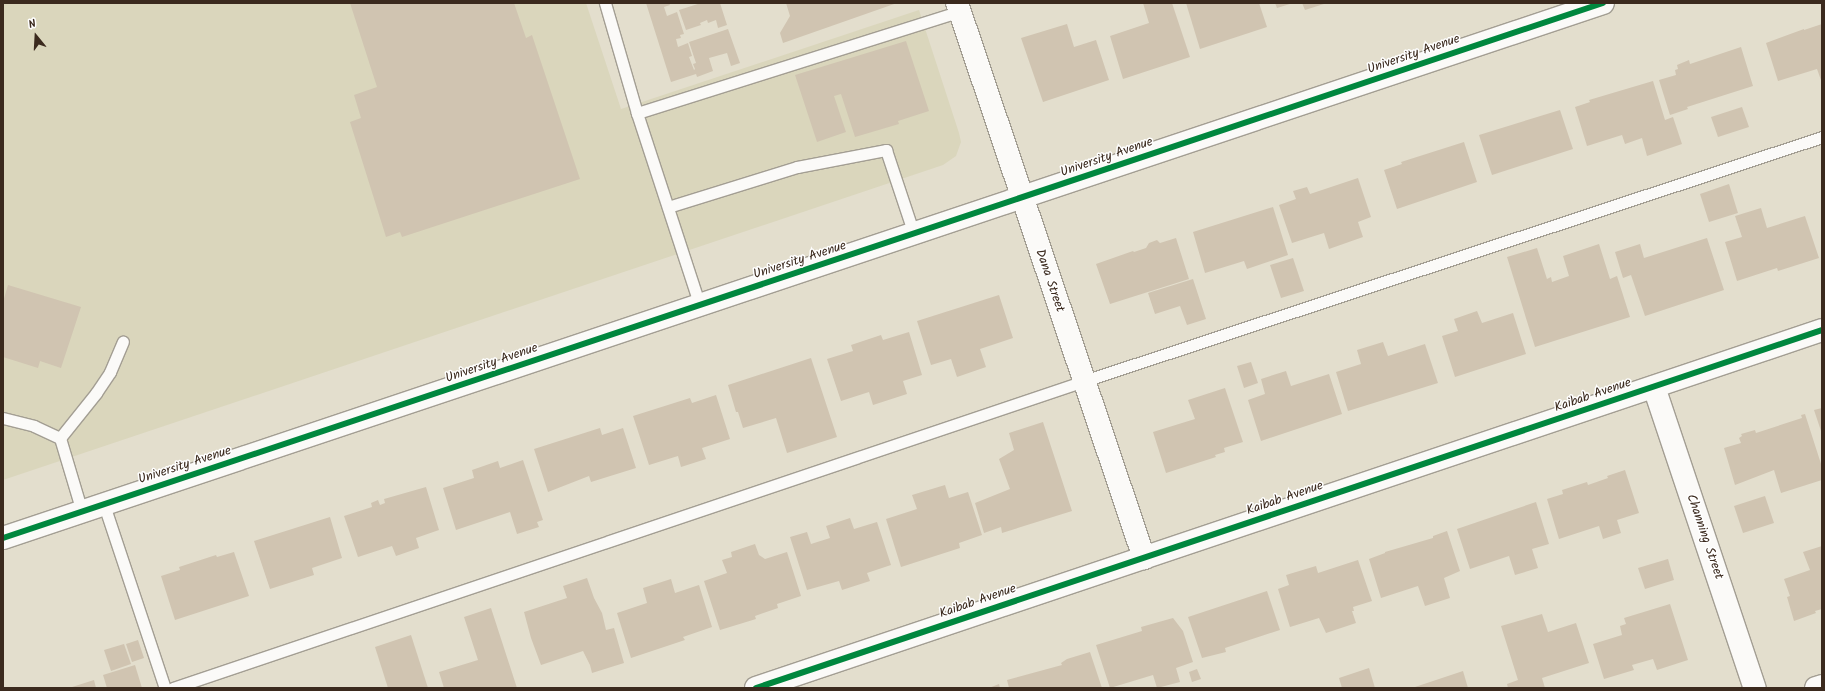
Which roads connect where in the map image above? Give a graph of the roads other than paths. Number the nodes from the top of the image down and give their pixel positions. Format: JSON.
{"nodes":[{"id":1,"x":605,"y":3,"type":"edge"},
{"id":2,"x":1603,"y":3,"type":"edge"},
{"id":3,"x":958,"y":7,"type":"edge"},
{"id":4,"x":637,"y":113,"type":"junction"},
{"id":5,"x":1822,"y":137,"type":"edge"},
{"id":6,"x":1021,"y":198,"type":"junction"},
{"id":7,"x":668,"y":207,"type":"junction"},
{"id":8,"x":914,"y":234,"type":"junction"},
{"id":9,"x":700,"y":306,"type":"junction"},
{"id":10,"x":1822,"y":330,"type":"edge"},
{"id":11,"x":123,"y":342,"type":"dead end"},
{"id":12,"x":1084,"y":381,"type":"junction"},
{"id":13,"x":1654,"y":387,"type":"junction"},
{"id":14,"x":3,"y":418,"type":"edge"},
{"id":15,"x":60,"y":438,"type":"junction"},
{"id":16,"x":104,"y":505,"type":"junction"},
{"id":17,"x":82,"y":512,"type":"junction"},
{"id":18,"x":3,"y":538,"type":"edge"},
{"id":19,"x":1144,"y":558,"type":"junction"},
{"id":20,"x":1822,"y":686,"type":"edge"},
{"id":21,"x":164,"y":688,"type":"edge"},
{"id":22,"x":173,"y":688,"type":"edge"},
{"id":23,"x":756,"y":688,"type":"edge"},
{"id":24,"x":1754,"y":688,"type":"edge"},
{"id":25,"x":1816,"y":688,"type":"edge"}],
"edges":[{"from":1,"to":4,"type":"lane"},
{"from":2,"to":6,"type":"street","name":"University Avenue"},
{"from":3,"to":4,"type":"lane"},
{"from":3,"to":6,"type":"street","name":"Dana Street"},
{"from":4,"to":7,"type":"lane"},
{"from":5,"to":12,"type":"lane"},
{"from":6,"to":8,"type":"street","name":"University Avenue"},
{"from":6,"to":12,"type":"street","name":"Dana Street"},
{"from":7,"to":8,"type":"lane"},
{"from":7,"to":9,"type":"lane"},
{"from":8,"to":9,"type":"street","name":"University Avenue"},
{"from":9,"to":16,"type":"street","name":"University Avenue"},
{"from":10,"to":13,"type":"street","name":"Kaibab Avenue"},
{"from":11,"to":15,"type":"lane"},
{"from":12,"to":19,"type":"street","name":"Dana Street"},
{"from":12,"to":22,"type":"lane"},
{"from":13,"to":19,"type":"street","name":"Kaibab Avenue"},
{"from":13,"to":24,"type":"street","name":"Channing Street"},
{"from":14,"to":15,"type":"lane"},
{"from":15,"to":17,"type":"lane"},
{"from":16,"to":17,"type":"street","name":"University Avenue"},
{"from":16,"to":21,"type":"lane"},
{"from":17,"to":18,"type":"street","name":"University Avenue"},
{"from":19,"to":23,"type":"street","name":"Kaibab Avenue"},
{"from":20,"to":25,"type":"street"}]}
